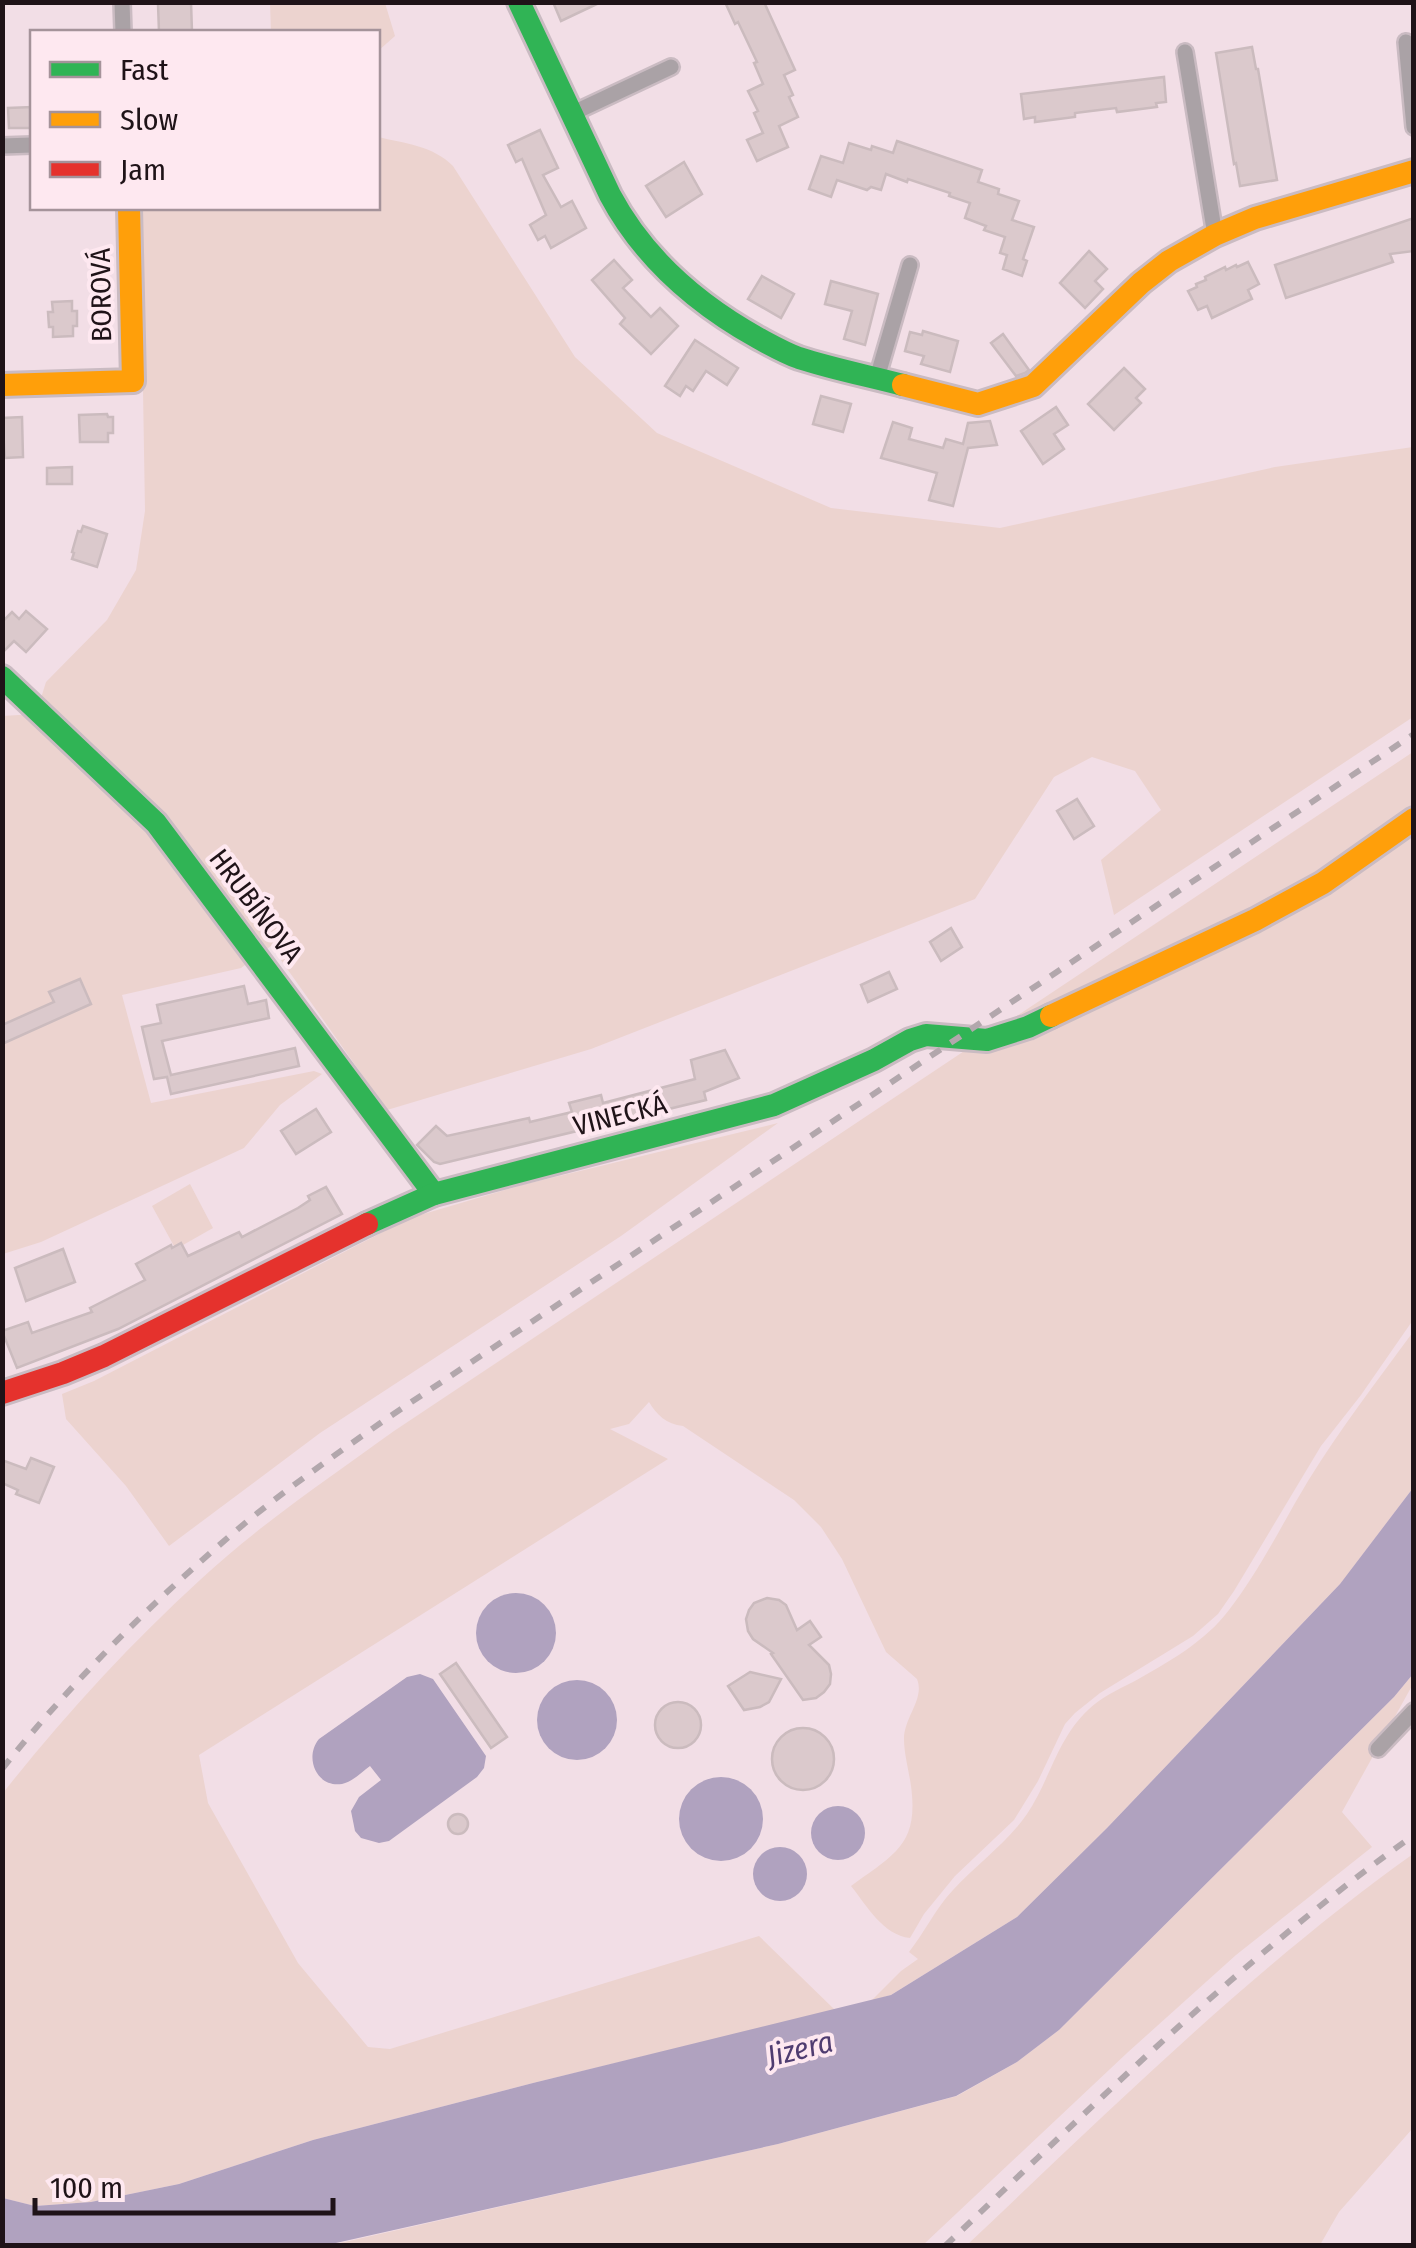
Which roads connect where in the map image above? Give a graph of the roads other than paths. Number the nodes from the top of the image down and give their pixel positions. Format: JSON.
{"nodes":[{"id":1,"x":122,"y":2,"type":"edge"},
{"id":2,"x":518,"y":2,"type":"edge"},
{"id":3,"x":123,"y":30,"type":"edge"},
{"id":4,"x":1406,"y":42,"type":"dead end"},
{"id":5,"x":1185,"y":52,"type":"dead end"},
{"id":6,"x":671,"y":67,"type":"dead end"},
{"id":7,"x":571,"y":114,"type":"junction"},
{"id":8,"x":1414,"y":127,"type":"edge"},
{"id":9,"x":2,"y":146,"type":"edge"},
{"id":10,"x":30,"y":146,"type":"edge"},
{"id":11,"x":1414,"y":171,"type":"edge"},
{"id":12,"x":128,"y":210,"type":"edge"},
{"id":13,"x":1216,"y":235,"type":"junction"},
{"id":14,"x":910,"y":264,"type":"dead end"},
{"id":15,"x":877,"y":378,"type":"junction"},
{"id":16,"x":2,"y":385,"type":"edge"},
{"id":17,"x":2,"y":677,"type":"edge"},
{"id":18,"x":1414,"y":819,"type":"edge"},
{"id":19,"x":434,"y":1194,"type":"junction"},
{"id":20,"x":2,"y":1393,"type":"edge"},
{"id":21,"x":1414,"y":1711,"type":"edge"},
{"id":22,"x":1378,"y":1748,"type":"dead end"}],
"edges":[{"from":1,"to":3,"type":"street"},
{"from":2,"to":7,"type":"street"},
{"from":4,"to":8,"type":"street"},
{"from":5,"to":13,"type":"street"},
{"from":6,"to":7,"type":"street"},
{"from":7,"to":15,"type":"street"},
{"from":9,"to":10,"type":"street"},
{"from":11,"to":13,"type":"street"},
{"from":12,"to":16,"type":"street","name":"BOROVÁ"},
{"from":13,"to":15,"type":"street"},
{"from":14,"to":15,"type":"street"},
{"from":17,"to":19,"type":"street","name":"HRUBÍNOVA"},
{"from":18,"to":19,"type":"street","name":"VINECKÁ"},
{"from":19,"to":20,"type":"street","name":"VINECKÁ"},
{"from":21,"to":22,"type":"street"}]}
